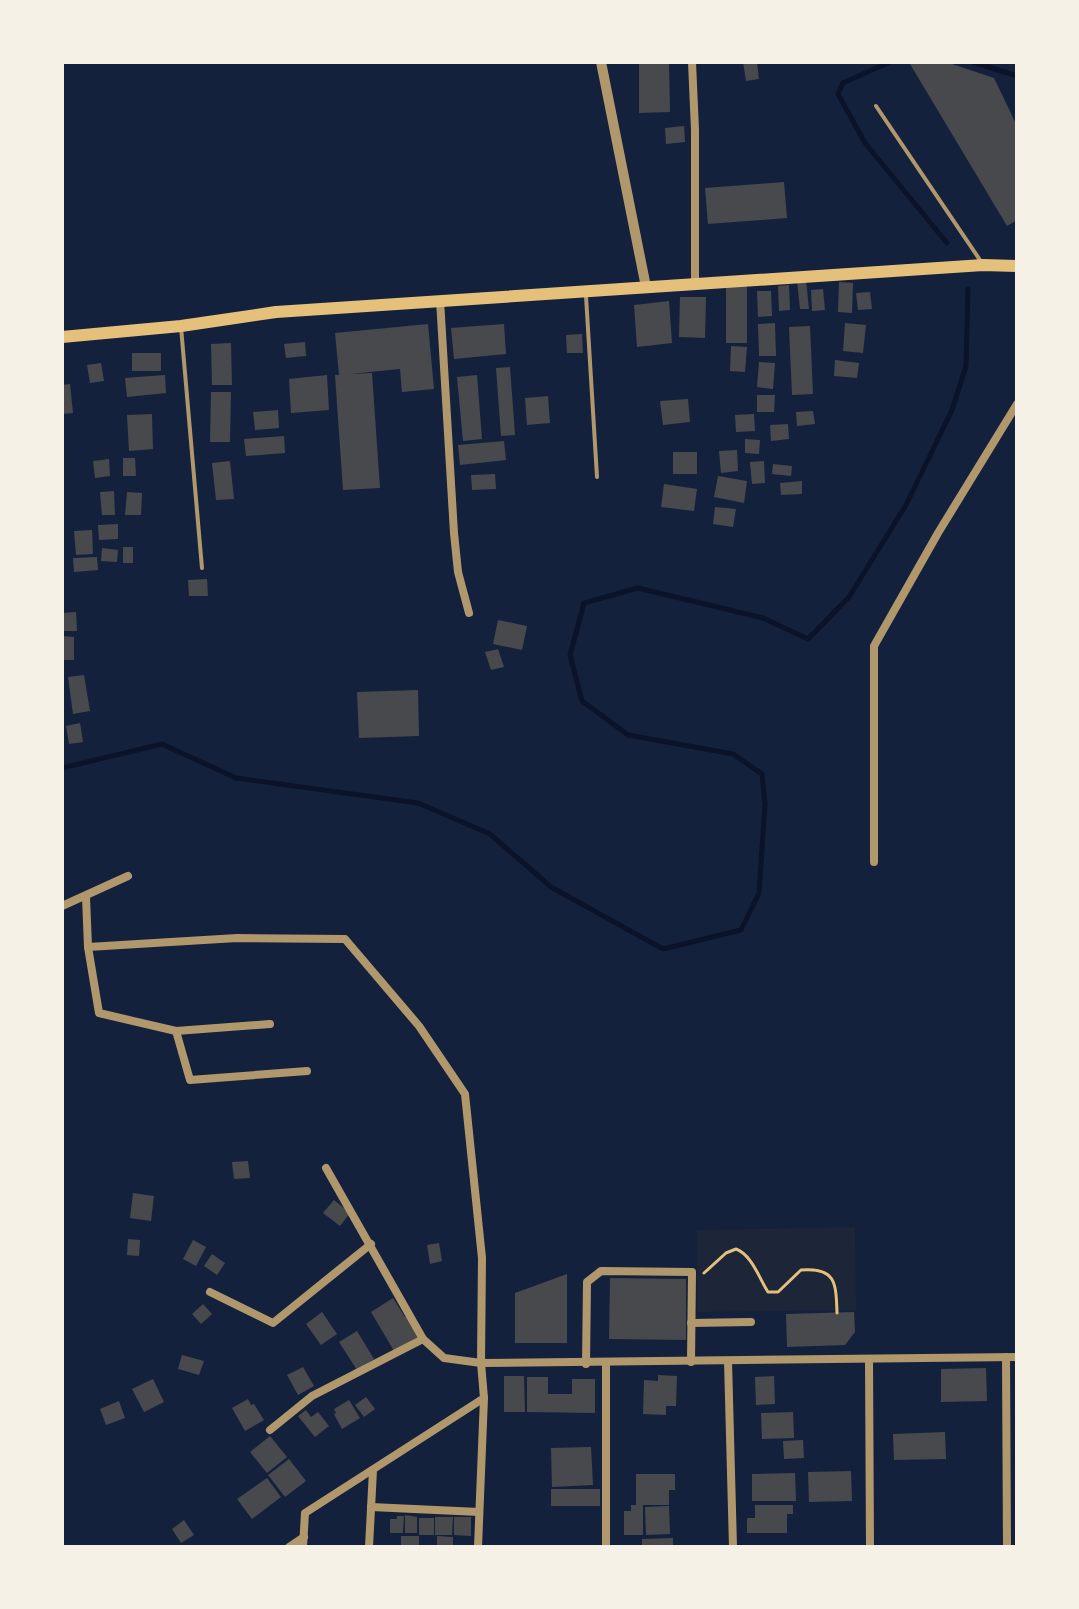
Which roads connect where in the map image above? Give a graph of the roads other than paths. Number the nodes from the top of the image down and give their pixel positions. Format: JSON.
{"nodes":[{"id":1,"x":601,"y":62,"type":"edge"},
{"id":2,"x":692,"y":62,"type":"edge"},
{"id":3,"x":876,"y":106,"type":"dead end"},
{"id":4,"x":983,"y":265,"type":"junction"},
{"id":5,"x":1017,"y":266,"type":"edge"},
{"id":6,"x":695,"y":283,"type":"junction"},
{"id":7,"x":646,"y":287,"type":"junction"},
{"id":8,"x":586,"y":290,"type":"junction"},
{"id":9,"x":440,"y":300,"type":"junction"},
{"id":10,"x":181,"y":326,"type":"junction"},
{"id":11,"x":62,"y":337,"type":"edge"},
{"id":12,"x":1017,"y":404,"type":"edge"},
{"id":13,"x":597,"y":477,"type":"dead end"},
{"id":14,"x":202,"y":568,"type":"dead end"},
{"id":15,"x":469,"y":613,"type":"dead end"},
{"id":16,"x":874,"y":862,"type":"dead end"},
{"id":17,"x":128,"y":876,"type":"dead end"},
{"id":18,"x":86,"y":897,"type":"junction"},
{"id":19,"x":62,"y":906,"type":"edge"},
{"id":20,"x":88,"y":947,"type":"junction"},
{"id":21,"x":270,"y":1024,"type":"dead end"},
{"id":22,"x":176,"y":1031,"type":"junction"},
{"id":23,"x":307,"y":1071,"type":"dead end"},
{"id":24,"x":326,"y":1168,"type":"dead end"},
{"id":25,"x":371,"y":1244,"type":"junction"},
{"id":26,"x":210,"y":1292,"type":"dead end"},
{"id":27,"x":751,"y":1322,"type":"dead end"},
{"id":28,"x":691,"y":1323,"type":"junction"},
{"id":29,"x":423,"y":1339,"type":"junction"},
{"id":30,"x":1006,"y":1357,"type":"junction"},
{"id":31,"x":1017,"y":1357,"type":"edge"},
{"id":32,"x":869,"y":1359,"type":"junction"},
{"id":33,"x":728,"y":1361,"type":"junction"},
{"id":34,"x":691,"y":1362,"type":"junction"},
{"id":35,"x":481,"y":1363,"type":"junction"},
{"id":36,"x":606,"y":1363,"type":"junction"},
{"id":37,"x":586,"y":1364,"type":"junction"},
{"id":38,"x":484,"y":1398,"type":"junction"},
{"id":39,"x":270,"y":1430,"type":"dead end"},
{"id":40,"x":373,"y":1470,"type":"junction"},
{"id":41,"x":371,"y":1507,"type":"junction"},
{"id":42,"x":479,"y":1512,"type":"junction"},
{"id":43,"x":304,"y":1537,"type":"junction"},
{"id":44,"x":289,"y":1547,"type":"edge"},
{"id":45,"x":303,"y":1547,"type":"edge"},
{"id":46,"x":369,"y":1547,"type":"edge"},
{"id":47,"x":478,"y":1547,"type":"edge"},
{"id":48,"x":606,"y":1547,"type":"edge"},
{"id":49,"x":733,"y":1547,"type":"edge"},
{"id":50,"x":870,"y":1547,"type":"edge"},
{"id":51,"x":1007,"y":1547,"type":"edge"}],
"edges":[{"from":1,"to":7,"type":"street"},
{"from":2,"to":6,"type":"street"},
{"from":3,"to":4,"type":"lane"},
{"from":4,"to":5,"type":"main road"},
{"from":4,"to":6,"type":"main road"},
{"from":6,"to":7,"type":"main road"},
{"from":7,"to":8,"type":"main road"},
{"from":8,"to":9,"type":"main road"},
{"from":8,"to":13,"type":"lane"},
{"from":9,"to":10,"type":"main road"},
{"from":9,"to":15,"type":"street"},
{"from":10,"to":11,"type":"main road"},
{"from":10,"to":14,"type":"lane"},
{"from":12,"to":16,"type":"street"},
{"from":17,"to":18,"type":"street"},
{"from":18,"to":19,"type":"street"},
{"from":18,"to":20,"type":"street"},
{"from":20,"to":22,"type":"street"},
{"from":20,"to":35,"type":"street"},
{"from":21,"to":22,"type":"street"},
{"from":22,"to":23,"type":"street"},
{"from":24,"to":25,"type":"street"},
{"from":25,"to":26,"type":"street"},
{"from":25,"to":29,"type":"street"},
{"from":27,"to":28,"type":"street"},
{"from":28,"to":34,"type":"street"},
{"from":28,"to":37,"type":"street"},
{"from":29,"to":35,"type":"street"},
{"from":29,"to":39,"type":"street"},
{"from":30,"to":31,"type":"street"},
{"from":30,"to":32,"type":"street"},
{"from":30,"to":51,"type":"street"},
{"from":32,"to":33,"type":"street"},
{"from":32,"to":50,"type":"street"},
{"from":33,"to":34,"type":"street"},
{"from":33,"to":49,"type":"street"},
{"from":34,"to":36,"type":"street"},
{"from":35,"to":37,"type":"street"},
{"from":35,"to":38,"type":"street"},
{"from":36,"to":37,"type":"street"},
{"from":36,"to":48,"type":"street"},
{"from":38,"to":40,"type":"street"},
{"from":38,"to":42,"type":"street"},
{"from":40,"to":41,"type":"street"},
{"from":40,"to":43,"type":"street"},
{"from":41,"to":42,"type":"street"},
{"from":41,"to":46,"type":"street"},
{"from":42,"to":47,"type":"street"},
{"from":43,"to":44,"type":"street"},
{"from":43,"to":45,"type":"street"}]}
